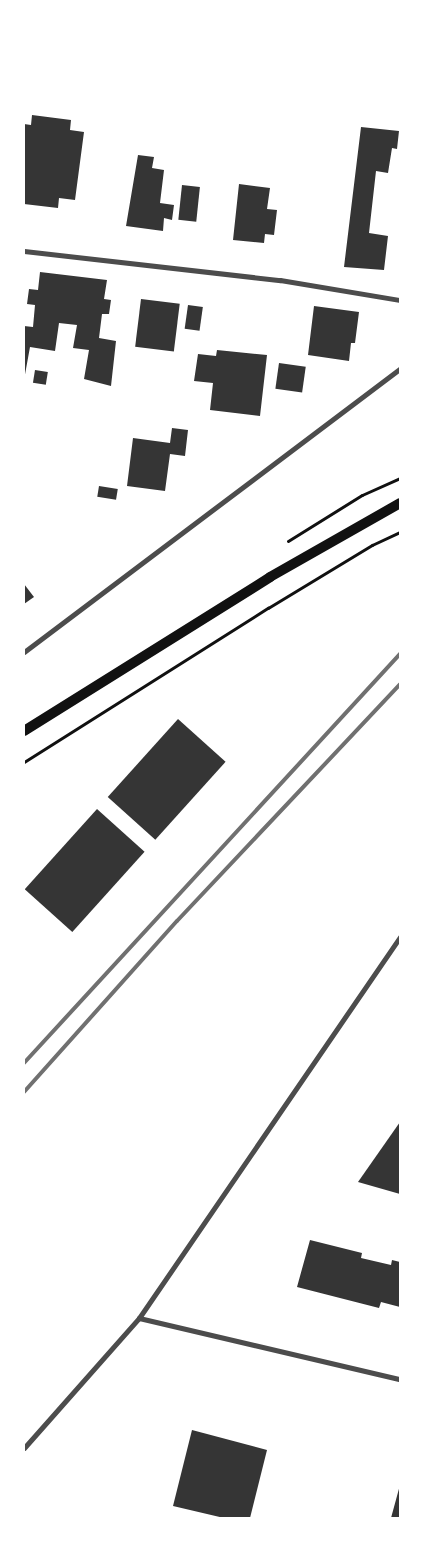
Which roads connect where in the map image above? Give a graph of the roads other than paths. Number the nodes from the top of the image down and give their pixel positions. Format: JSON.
{"nodes":[{"id":1,"x":24,"y":251,"type":"edge"},
{"id":2,"x":400,"y":300,"type":"edge"},
{"id":3,"x":400,"y":369,"type":"edge"},
{"id":4,"x":400,"y":503,"type":"edge"},
{"id":5,"x":24,"y":652,"type":"edge"},
{"id":6,"x":24,"y":731,"type":"edge"},
{"id":7,"x":400,"y":937,"type":"edge"},
{"id":8,"x":139,"y":1318,"type":"junction"},
{"id":9,"x":400,"y":1379,"type":"edge"},
{"id":10,"x":24,"y":1448,"type":"edge"}],
"edges":[{"from":1,"to":2,"type":"street"},
{"from":3,"to":5,"type":"street"},
{"from":4,"to":6,"type":"main road"},
{"from":7,"to":8,"type":"street"},
{"from":8,"to":9,"type":"street"},
{"from":8,"to":10,"type":"street"}]}
